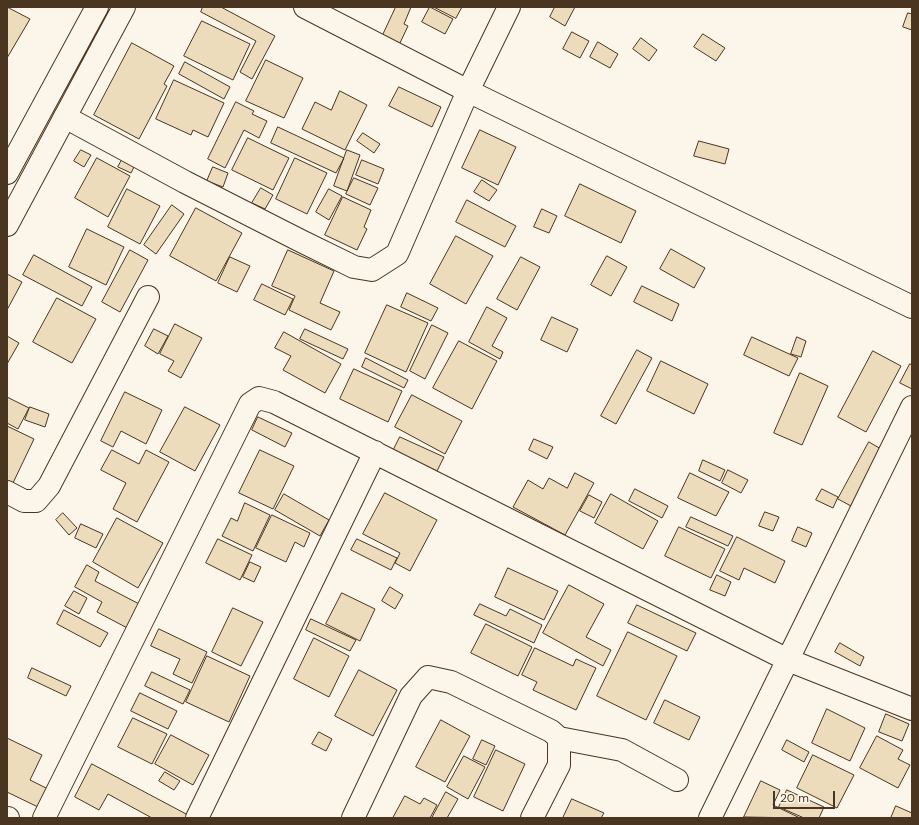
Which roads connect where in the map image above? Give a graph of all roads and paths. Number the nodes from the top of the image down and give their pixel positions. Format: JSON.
{"nodes":[{"id":1,"x":97,"y":7,"type":"edge"},
{"id":2,"x":124,"y":7,"type":"edge"},
{"id":3,"x":305,"y":7,"type":"edge"},
{"id":4,"x":509,"y":7,"type":"edge"},
{"id":5,"x":468,"y":91,"type":"junction"},
{"id":6,"x":65,"y":117,"type":"junction"},
{"id":7,"x":13,"y":150,"type":"edge"},
{"id":8,"x":7,"y":173,"type":"edge"},
{"id":9,"x":7,"y":225,"type":"edge"},
{"id":10,"x":148,"y":297,"type":"dead end"},
{"id":11,"x":912,"y":307,"type":"edge"},
{"id":12,"x":912,"y":407,"type":"edge"},
{"id":13,"x":375,"y":452,"type":"junction"},
{"id":14,"x":7,"y":492,"type":"edge"},
{"id":15,"x":788,"y":660,"type":"junction"},
{"id":16,"x":912,"y":709,"type":"edge"},
{"id":17,"x":559,"y":738,"type":"junction"},
{"id":18,"x":678,"y":780,"type":"dead end"},
{"id":19,"x":44,"y":818,"type":"edge"},
{"id":20,"x":197,"y":818,"type":"edge"},
{"id":21,"x":353,"y":818,"type":"edge"},
{"id":22,"x":532,"y":818,"type":"edge"},
{"id":23,"x":711,"y":818,"type":"edge"}],
"edges":[{"from":1,"to":7,"type":"street"},
{"from":2,"to":6,"type":"street"},
{"from":3,"to":5,"type":"street"},
{"from":4,"to":5,"type":"street"},
{"from":5,"to":6,"type":"street"},
{"from":5,"to":11,"type":"street"},
{"from":6,"to":9,"type":"street"},
{"from":7,"to":8,"type":"street"},
{"from":10,"to":14,"type":"street"},
{"from":12,"to":15,"type":"street"},
{"from":13,"to":15,"type":"street"},
{"from":13,"to":19,"type":"street"},
{"from":13,"to":20,"type":"street"},
{"from":15,"to":16,"type":"street"},
{"from":15,"to":23,"type":"street"},
{"from":17,"to":18,"type":"street"},
{"from":17,"to":21,"type":"street"},
{"from":17,"to":22,"type":"street"}]}
